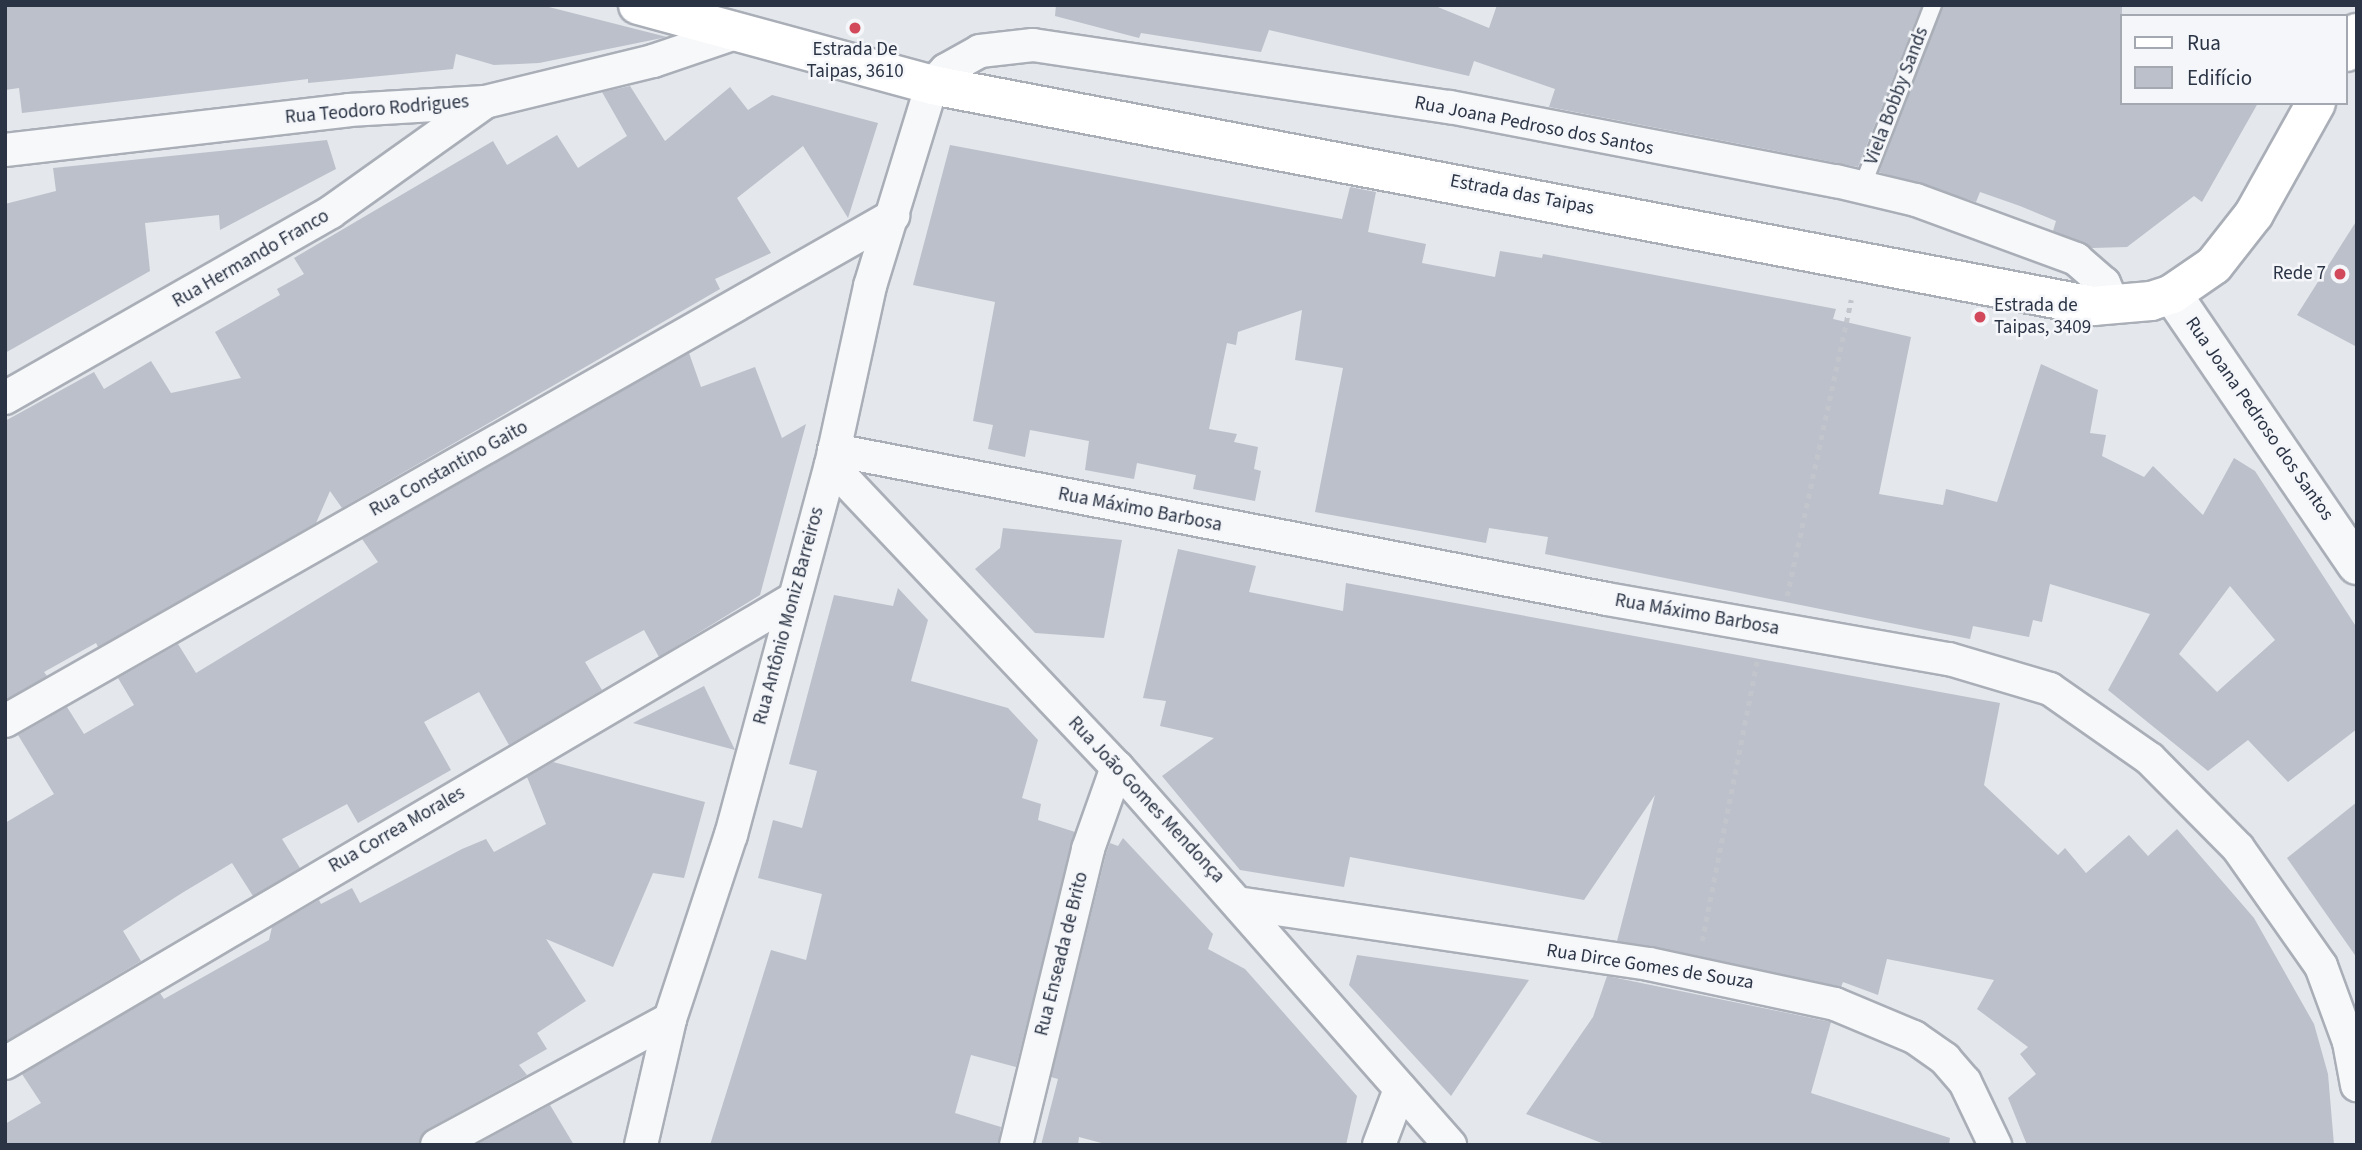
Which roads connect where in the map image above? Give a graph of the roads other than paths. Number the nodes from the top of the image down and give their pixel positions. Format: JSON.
{"nodes":[{"id":1,"x":638,"y":5,"type":"edge"},
{"id":2,"x":1933,"y":5,"type":"edge"},
{"id":3,"x":741,"y":32,"type":"junction"},
{"id":4,"x":2357,"y":33,"type":"edge"},
{"id":5,"x":2348,"y":49,"type":"edge"},
{"id":6,"x":932,"y":85,"type":"junction"},
{"id":7,"x":485,"y":102,"type":"junction"},
{"id":8,"x":2315,"y":105,"type":"edge"},
{"id":9,"x":5,"y":150,"type":"edge"},
{"id":10,"x":1862,"y":187,"type":"junction"},
{"id":11,"x":892,"y":216,"type":"junction"},
{"id":12,"x":2172,"y":294,"type":"junction"},
{"id":13,"x":2114,"y":306,"type":"junction"},
{"id":14,"x":5,"y":398,"type":"edge"},
{"id":15,"x":833,"y":457,"type":"junction"},
{"id":16,"x":2353,"y":553,"type":"edge"},
{"id":17,"x":790,"y":601,"type":"junction"},
{"id":18,"x":5,"y":721,"type":"edge"},
{"id":19,"x":1117,"y":767,"type":"junction"},
{"id":20,"x":1242,"y":904,"type":"junction"},
{"id":21,"x":670,"y":1019,"type":"junction"},
{"id":22,"x":5,"y":1063,"type":"edge"},
{"id":23,"x":2357,"y":1085,"type":"edge"},
{"id":24,"x":1400,"y":1089,"type":"junction"},
{"id":25,"x":437,"y":1145,"type":"edge"},
{"id":26,"x":641,"y":1145,"type":"edge"},
{"id":27,"x":1016,"y":1145,"type":"edge"},
{"id":28,"x":1379,"y":1145,"type":"edge"},
{"id":29,"x":1450,"y":1145,"type":"edge"},
{"id":30,"x":1995,"y":1145,"type":"edge"}],
"edges":[{"from":1,"to":3,"type":"main road","name":"Estrada das Taipas"},
{"from":2,"to":10,"type":"lane","name":"Viela Bobby Sands"},
{"from":3,"to":6,"type":"main road","name":"Estrada das Taipas"},
{"from":3,"to":7,"type":"street","name":"Rua Teodoro Rodrigues"},
{"from":4,"to":5,"type":"main road"},
{"from":6,"to":10,"type":"street","name":"Rua Joana Pedroso dos Santos"},
{"from":6,"to":11,"type":"street","name":"Rua Antônio Moniz Barreiros"},
{"from":6,"to":13,"type":"main road","name":"Estrada das Taipas"},
{"from":7,"to":9,"type":"street","name":"Rua Teodoro Rodrigues"},
{"from":7,"to":14,"type":"street","name":"Rua Hermando Franco"},
{"from":8,"to":12,"type":"main road","name":"Estrada das Taipas"},
{"from":10,"to":13,"type":"street","name":"Rua Joana Pedroso dos Santos"},
{"from":11,"to":15,"type":"street","name":"Rua Antônio Moniz Barreiros"},
{"from":11,"to":18,"type":"street","name":"Rua Constantino Gaito"},
{"from":12,"to":13,"type":"main road","name":"Estrada das Taipas"},
{"from":12,"to":16,"type":"street","name":"Rua Joana Pedroso dos Santos"},
{"from":15,"to":17,"type":"street","name":"Rua Antônio Moniz Barreiros"},
{"from":15,"to":19,"type":"street","name":"Rua João Gomes Mendonça"},
{"from":15,"to":23,"type":"street","name":"Rua Máximo Barbosa"},
{"from":17,"to":21,"type":"street","name":"Rua Antônio Moniz Barreiros"},
{"from":17,"to":22,"type":"street","name":"Rua Correa Morales"},
{"from":19,"to":20,"type":"street","name":"Rua João Gomes Mendonça"},
{"from":19,"to":27,"type":"street","name":"Rua Enseada de Brito"},
{"from":20,"to":24,"type":"street","name":"Rua João Gomes Mendonça"},
{"from":20,"to":30,"type":"street","name":"Rua Dirce Gomes de Souza"},
{"from":21,"to":25,"type":"street"},
{"from":21,"to":26,"type":"street","name":"Rua Antônio Moniz Barreiros"},
{"from":24,"to":28,"type":"street"},
{"from":24,"to":29,"type":"street","name":"Rua João Gomes Mendonça"}]}
